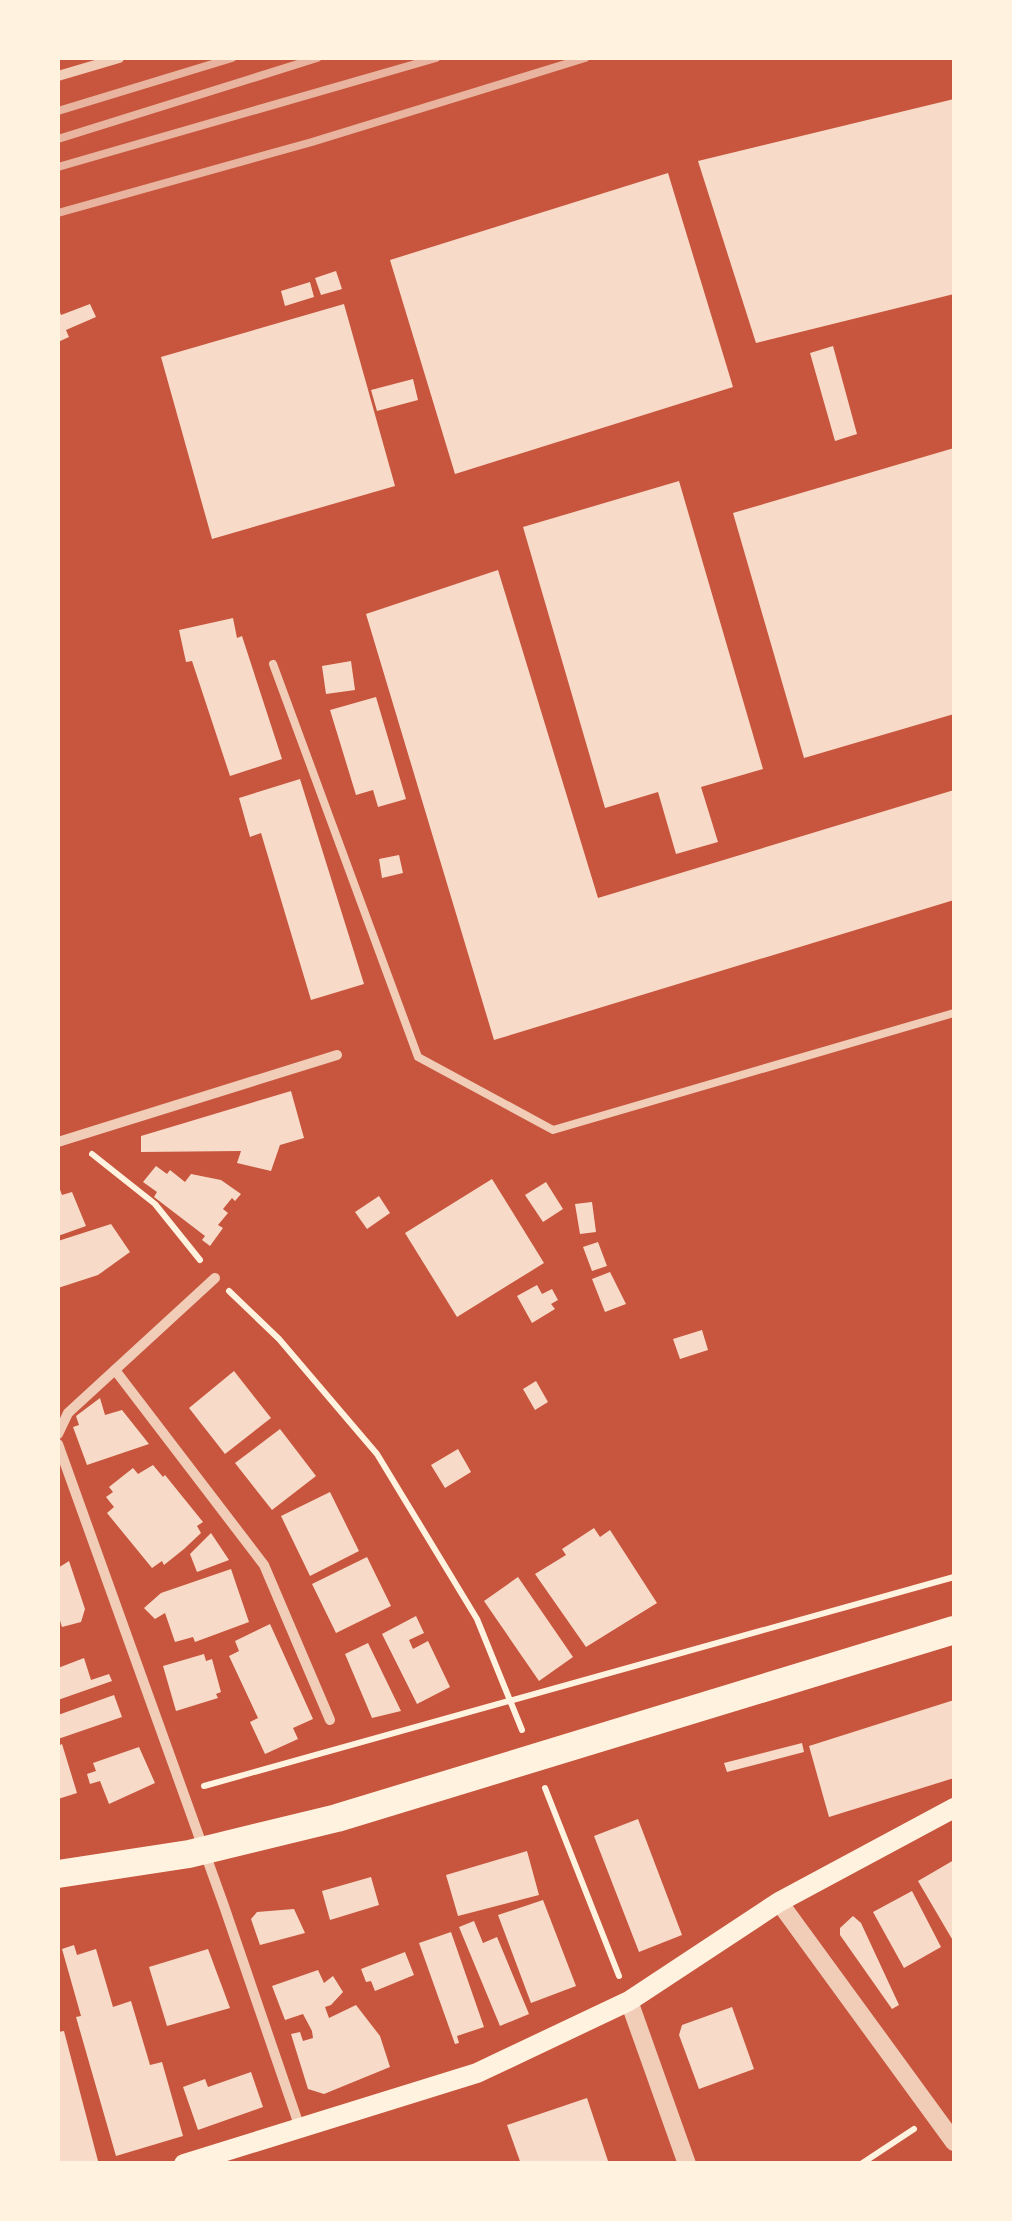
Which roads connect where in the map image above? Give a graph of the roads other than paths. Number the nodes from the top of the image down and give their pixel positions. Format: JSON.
{"nodes":[{"id":1,"x":119,"y":58,"type":"edge"},
{"id":2,"x":58,"y":76,"type":"edge"},
{"id":3,"x":272,"y":664,"type":"dead end"},
{"id":4,"x":954,"y":1013,"type":"edge"},
{"id":5,"x":338,"y":1055,"type":"dead end"},
{"id":6,"x":58,"y":1142,"type":"edge"},
{"id":7,"x":214,"y":1278,"type":"road end"},
{"id":8,"x":114,"y":1370,"type":"junction"},
{"id":9,"x":58,"y":1434,"type":"edge"},
{"id":10,"x":58,"y":1444,"type":"edge"},
{"id":11,"x":954,"y":1630,"type":"edge"},
{"id":12,"x":330,"y":1720,"type":"dead end"},
{"id":13,"x":954,"y":1808,"type":"edge"},
{"id":14,"x":58,"y":1874,"type":"edge"},
{"id":15,"x":779,"y":1902,"type":"junction"},
{"id":16,"x":628,"y":2000,"type":"junction"},
{"id":17,"x":300,"y":2128,"type":"junction"},
{"id":18,"x":954,"y":2142,"type":"edge"},
{"id":19,"x":686,"y":2160,"type":"edge"},
{"id":20,"x":184,"y":2164,"type":"edge"}],
"edges":[{"from":1,"to":2,"type":"street"},
{"from":3,"to":4,"type":"lane"},
{"from":5,"to":6,"type":"street"},
{"from":7,"to":8,"type":"street"},
{"from":8,"to":9,"type":"street"},
{"from":8,"to":12,"type":"street"},
{"from":10,"to":17,"type":"street"},
{"from":11,"to":14,"type":"highway"},
{"from":13,"to":15,"type":"main road"},
{"from":15,"to":16,"type":"main road"},
{"from":15,"to":18,"type":"street"},
{"from":16,"to":17,"type":"main road"},
{"from":16,"to":19,"type":"street"},
{"from":17,"to":20,"type":"main road"}]}
